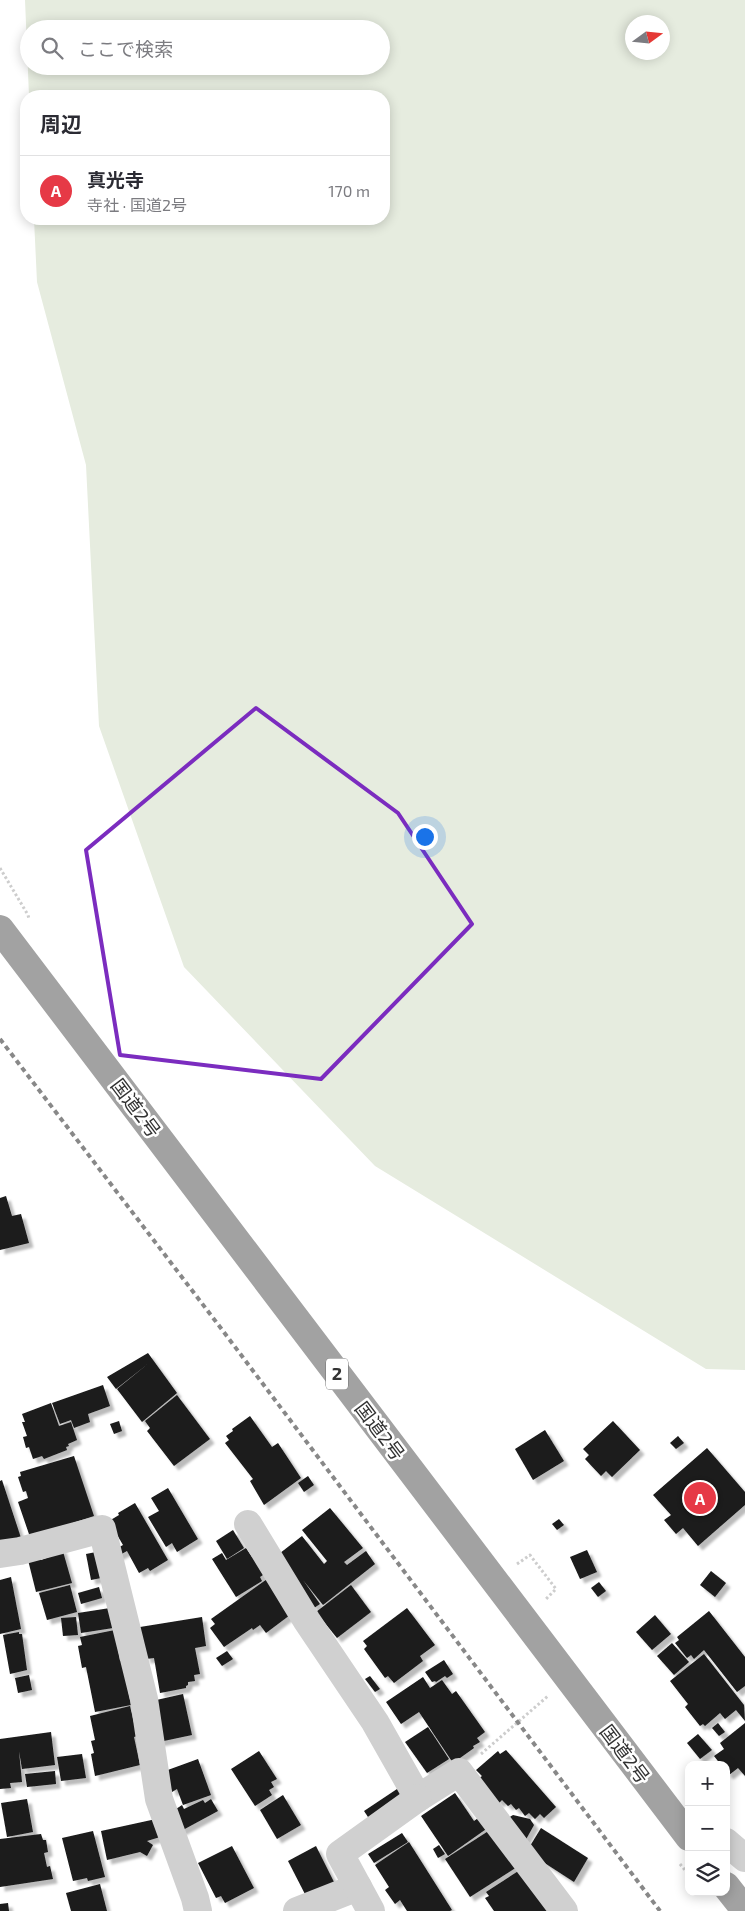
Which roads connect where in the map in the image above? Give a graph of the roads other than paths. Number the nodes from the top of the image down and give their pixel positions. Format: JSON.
{"nodes":[{"id":1,"x":0,"y":929,"type":"edge"},
{"id":2,"x":248,"y":1524,"type":"dead end"},
{"id":3,"x":0,"y":1554,"type":"edge"},
{"id":4,"x":418,"y":1798,"type":"junction"},
{"id":5,"x":684,"y":1828,"type":"edge"},
{"id":6,"x":730,"y":1845,"type":"edge"},
{"id":7,"x":745,"y":1858,"type":"edge"},
{"id":8,"x":358,"y":1887,"type":"junction"},
{"id":9,"x":730,"y":1891,"type":"edge"},
{"id":10,"x":745,"y":1910,"type":"edge"},
{"id":11,"x":198,"y":1911,"type":"edge"},
{"id":12,"x":297,"y":1911,"type":"edge"},
{"id":13,"x":371,"y":1911,"type":"edge"},
{"id":14,"x":564,"y":1911,"type":"edge"}],
"edges":[{"from":1,"to":5,"type":"highway","name":"国道2号","number":"2"},
{"from":2,"to":4,"type":"street"},
{"from":3,"to":11,"type":"street"},
{"from":4,"to":8,"type":"street"},
{"from":4,"to":14,"type":"street"},
{"from":6,"to":7,"type":"street"},
{"from":8,"to":12,"type":"street"},
{"from":8,"to":13,"type":"street"},
{"from":9,"to":10,"type":"highway"}]}
